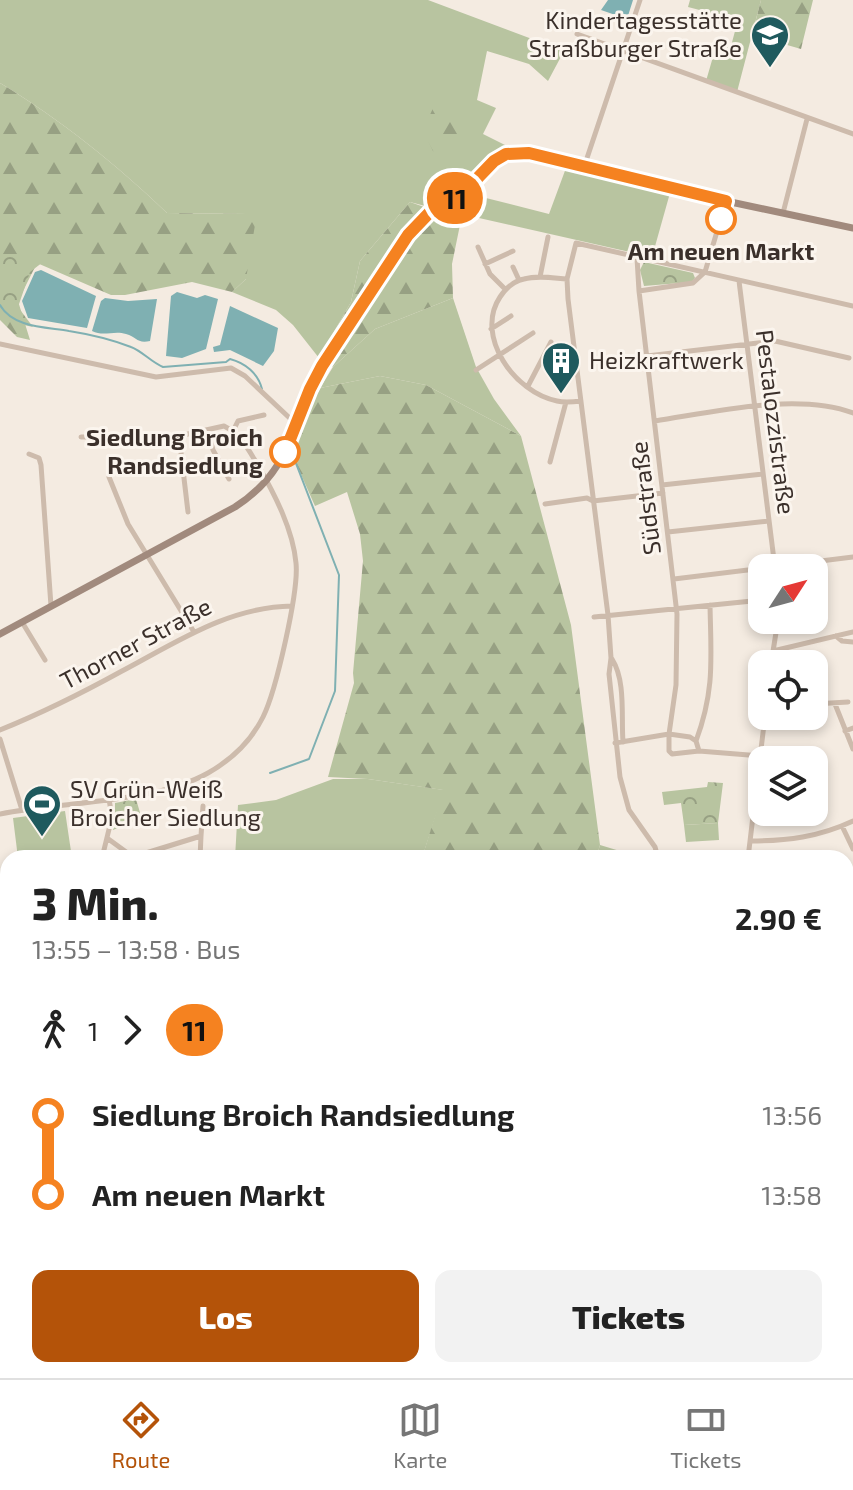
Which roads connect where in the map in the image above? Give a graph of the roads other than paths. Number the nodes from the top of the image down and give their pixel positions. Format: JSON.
{"nodes":[{"id":1,"x":640,"y":0,"type":"edge"},
{"id":2,"x":577,"y":34,"type":"dead end"},
{"id":3,"x":623,"y":51,"type":"junction"},
{"id":4,"x":807,"y":119,"type":"junction"},
{"id":5,"x":853,"y":134,"type":"edge"},
{"id":6,"x":584,"y":167,"type":"junction"},
{"id":7,"x":726,"y":201,"type":"junction"},
{"id":8,"x":783,"y":213,"type":"junction"},
{"id":9,"x":853,"y":228,"type":"edge"},
{"id":10,"x":548,"y":237,"type":"dead end"},
{"id":11,"x":478,"y":247,"type":"dead end"},
{"id":12,"x":513,"y":251,"type":"dead end"},
{"id":13,"x":637,"y":258,"type":"junction"},
{"id":14,"x":485,"y":264,"type":"junction"},
{"id":15,"x":513,"y":267,"type":"dead end"},
{"id":16,"x":705,"y":272,"type":"junction"},
{"id":17,"x":540,"y":277,"type":"junction"},
{"id":18,"x":567,"y":279,"type":"junction"},
{"id":19,"x":519,"y":280,"type":"junction"},
{"id":20,"x":739,"y":281,"type":"junction"},
{"id":21,"x":505,"y":290,"type":"junction"},
{"id":22,"x":639,"y":291,"type":"junction"},
{"id":23,"x":853,"y":306,"type":"edge"},
{"id":24,"x":511,"y":316,"type":"dead end"},
{"id":25,"x":490,"y":329,"type":"junction"},
{"id":26,"x":533,"y":333,"type":"dead end"},
{"id":27,"x":551,"y":342,"type":"dead end"},
{"id":28,"x":0,"y":344,"type":"edge"},
{"id":29,"x":747,"y":344,"type":"junction"},
{"id":30,"x":501,"y":355,"type":"junction"},
{"id":31,"x":647,"y":356,"type":"junction"},
{"id":32,"x":849,"y":358,"type":"dead end"},
{"id":33,"x":476,"y":370,"type":"dead end"},
{"id":34,"x":528,"y":386,"type":"junction"},
{"id":35,"x":581,"y":401,"type":"junction"},
{"id":36,"x":566,"y":402,"type":"junction"},
{"id":37,"x":755,"y":408,"type":"junction"},
{"id":38,"x":853,"y":413,"type":"edge"},
{"id":39,"x":264,"y":415,"type":"dead end"},
{"id":40,"x":655,"y":421,"type":"junction"},
{"id":41,"x":296,"y":424,"type":"junction"},
{"id":42,"x":208,"y":430,"type":"junction"},
{"id":43,"x":233,"y":431,"type":"junction"},
{"id":44,"x":179,"y":436,"type":"junction"},
{"id":45,"x":81,"y":437,"type":"dead end"},
{"id":46,"x":29,"y":454,"type":"dead end"},
{"id":47,"x":550,"y":462,"type":"dead end"},
{"id":48,"x":763,"y":474,"type":"junction"},
{"id":49,"x":109,"y":477,"type":"dead end"},
{"id":50,"x":229,"y":479,"type":"dead end"},
{"id":51,"x":268,"y":481,"type":"junction"},
{"id":52,"x":662,"y":485,"type":"junction"},
{"id":53,"x":663,"y":493,"type":"junction"},
{"id":54,"x":593,"y":501,"type":"junction"},
{"id":55,"x":545,"y":504,"type":"dead end"},
{"id":56,"x":188,"y":512,"type":"dead end"},
{"id":57,"x":769,"y":521,"type":"junction"},
{"id":58,"x":668,"y":532,"type":"junction"},
{"id":59,"x":773,"y":554,"type":"edge"},
{"id":60,"x":147,"y":555,"type":"junction"},
{"id":61,"x":853,"y":557,"type":"edge"},
{"id":62,"x":828,"y":560,"type":"edge"},
{"id":63,"x":748,"y":570,"type":"edge"},
{"id":64,"x":674,"y":579,"type":"junction"},
{"id":65,"x":748,"y":601,"type":"edge"},
{"id":66,"x":710,"y":605,"type":"junction"},
{"id":67,"x":51,"y":606,"type":"junction"},
{"id":68,"x":292,"y":606,"type":"junction"},
{"id":69,"x":677,"y":608,"type":"junction"},
{"id":70,"x":608,"y":615,"type":"junction"},
{"id":71,"x":594,"y":617,"type":"dead end"},
{"id":72,"x":22,"y":622,"type":"junction"},
{"id":73,"x":194,"y":632,"type":"junction"},
{"id":74,"x":853,"y":632,"type":"edge"},
{"id":75,"x":0,"y":634,"type":"edge"},
{"id":76,"x":836,"y":636,"type":"junction"},
{"id":77,"x":853,"y":642,"type":"edge"},
{"id":78,"x":777,"y":650,"type":"edge"},
{"id":79,"x":611,"y":658,"type":"junction"},
{"id":80,"x":45,"y":660,"type":"dead end"},
{"id":81,"x":848,"y":702,"type":"dead end"},
{"id":82,"x":828,"y":704,"type":"edge"},
{"id":83,"x":835,"y":704,"type":"junction"},
{"id":84,"x":853,"y":728,"type":"edge"},
{"id":85,"x":0,"y":730,"type":"edge"},
{"id":86,"x":845,"y":731,"type":"junction"},
{"id":87,"x":669,"y":734,"type":"junction"},
{"id":88,"x":0,"y":739,"type":"edge"},
{"id":89,"x":696,"y":741,"type":"junction"},
{"id":90,"x":623,"y":742,"type":"junction"},
{"id":91,"x":615,"y":743,"type":"junction"},
{"id":92,"x":853,"y":749,"type":"edge"},
{"id":93,"x":699,"y":751,"type":"junction"},
{"id":94,"x":748,"y":755,"type":"edge"},
{"id":95,"x":109,"y":799,"type":"junction"},
{"id":96,"x":203,"y":806,"type":"dead end"},
{"id":97,"x":22,"y":810,"type":"junction"},
{"id":98,"x":0,"y":814,"type":"edge"},
{"id":99,"x":853,"y":821,"type":"edge"},
{"id":100,"x":752,"y":826,"type":"edge"},
{"id":101,"x":842,"y":826,"type":"junction"},
{"id":102,"x":201,"y":836,"type":"junction"},
{"id":103,"x":107,"y":838,"type":"junction"},
{"id":104,"x":750,"y":841,"type":"junction"},
{"id":105,"x":853,"y":849,"type":"edge"},
{"id":106,"x":104,"y":850,"type":"edge"},
{"id":107,"x":123,"y":850,"type":"edge"},
{"id":108,"x":156,"y":850,"type":"edge"},
{"id":109,"x":200,"y":850,"type":"edge"},
{"id":110,"x":656,"y":850,"type":"edge"},
{"id":111,"x":749,"y":850,"type":"edge"}],
"edges":[{"from":1,"to":3,"type":"street"},
{"from":2,"to":3,"type":"street"},
{"from":3,"to":4,"type":"street"},
{"from":3,"to":6,"type":"street"},
{"from":4,"to":5,"type":"street"},
{"from":4,"to":8,"type":"street"},
{"from":6,"to":7,"type":"street"},
{"from":6,"to":41,"type":"street"},
{"from":7,"to":8,"type":"street"},
{"from":7,"to":16,"type":"street"},
{"from":8,"to":9,"type":"street"},
{"from":10,"to":17,"type":"street"},
{"from":11,"to":14,"type":"street"},
{"from":12,"to":14,"type":"street"},
{"from":13,"to":16,"type":"street"},
{"from":13,"to":18,"type":"street"},
{"from":13,"to":22,"type":"street","name":"Südstraße"},
{"from":14,"to":21,"type":"street"},
{"from":15,"to":19,"type":"street"},
{"from":16,"to":20,"type":"street"},
{"from":16,"to":22,"type":"street"},
{"from":17,"to":18,"type":"street"},
{"from":17,"to":19,"type":"street"},
{"from":18,"to":35,"type":"street"},
{"from":19,"to":21,"type":"street"},
{"from":20,"to":23,"type":"street"},
{"from":20,"to":29,"type":"street","name":"Pestalozzistraße"},
{"from":21,"to":25,"type":"street"},
{"from":22,"to":31,"type":"street","name":"Südstraße"},
{"from":24,"to":25,"type":"street"},
{"from":25,"to":30,"type":"street"},
{"from":26,"to":30,"type":"street"},
{"from":27,"to":34,"type":"street"},
{"from":28,"to":41,"type":"street"},
{"from":29,"to":31,"type":"street"},
{"from":29,"to":32,"type":"street"},
{"from":29,"to":37,"type":"street","name":"Pestalozzistraße"},
{"from":30,"to":33,"type":"street"},
{"from":30,"to":34,"type":"street"},
{"from":31,"to":40,"type":"street","name":"Südstraße"},
{"from":34,"to":36,"type":"street"},
{"from":35,"to":36,"type":"street"},
{"from":35,"to":54,"type":"street"},
{"from":36,"to":47,"type":"street"},
{"from":37,"to":38,"type":"street"},
{"from":37,"to":40,"type":"street"},
{"from":37,"to":48,"type":"street","name":"Pestalozzistraße"},
{"from":39,"to":43,"type":"street"},
{"from":40,"to":52,"type":"street","name":"Südstraße"},
{"from":41,"to":51,"type":"street"},
{"from":42,"to":43,"type":"street"},
{"from":42,"to":44,"type":"street"},
{"from":42,"to":50,"type":"street"},
{"from":43,"to":51,"type":"street"},
{"from":44,"to":45,"type":"street"},
{"from":44,"to":56,"type":"street"},
{"from":46,"to":67,"type":"street"},
{"from":48,"to":52,"type":"street"},
{"from":48,"to":57,"type":"street","name":"Pestalozzistraße"},
{"from":49,"to":60,"type":"street"},
{"from":51,"to":60,"type":"street"},
{"from":51,"to":68,"type":"street"},
{"from":52,"to":53,"type":"street","name":"Südstraße"},
{"from":53,"to":54,"type":"street"},
{"from":53,"to":58,"type":"street","name":"Südstraße"},
{"from":54,"to":55,"type":"street"},
{"from":54,"to":70,"type":"street"},
{"from":57,"to":58,"type":"street"},
{"from":57,"to":59,"type":"street","name":"Pestalozzistraße"},
{"from":58,"to":64,"type":"street","name":"Südstraße"},
{"from":60,"to":67,"type":"street"},
{"from":60,"to":73,"type":"street"},
{"from":61,"to":62,"type":"street"},
{"from":63,"to":64,"type":"street"},
{"from":64,"to":69,"type":"street","name":"Südstraße"},
{"from":65,"to":66,"type":"street"},
{"from":66,"to":69,"type":"street"},
{"from":66,"to":89,"type":"street"},
{"from":67,"to":72,"type":"street"},
{"from":68,"to":73,"type":"street","name":"Thorner Straße"},
{"from":68,"to":95,"type":"street"},
{"from":69,"to":70,"type":"street"},
{"from":69,"to":87,"type":"street","name":"Südstraße"},
{"from":70,"to":71,"type":"street"},
{"from":70,"to":79,"type":"street"},
{"from":72,"to":75,"type":"street"},
{"from":72,"to":80,"type":"street"},
{"from":73,"to":85,"type":"street","name":"Thorner Straße"},
{"from":74,"to":76,"type":"street"},
{"from":76,"to":77,"type":"street"},
{"from":76,"to":78,"type":"street"},
{"from":79,"to":90,"type":"street"},
{"from":79,"to":91,"type":"street"},
{"from":81,"to":83,"type":"street"},
{"from":82,"to":83,"type":"street"},
{"from":83,"to":86,"type":"street"},
{"from":84,"to":86,"type":"street"},
{"from":86,"to":92,"type":"street"},
{"from":87,"to":89,"type":"street"},
{"from":87,"to":90,"type":"street"},
{"from":87,"to":93,"type":"street"},
{"from":88,"to":97,"type":"street"},
{"from":89,"to":93,"type":"street"},
{"from":90,"to":91,"type":"street"},
{"from":91,"to":110,"type":"street"},
{"from":93,"to":94,"type":"street"},
{"from":95,"to":97,"type":"street"},
{"from":95,"to":103,"type":"street"},
{"from":96,"to":102,"type":"street"},
{"from":97,"to":98,"type":"street"},
{"from":99,"to":101,"type":"street"},
{"from":100,"to":104,"type":"street"},
{"from":101,"to":104,"type":"street"},
{"from":101,"to":105,"type":"street"},
{"from":102,"to":108,"type":"street"},
{"from":102,"to":109,"type":"street"},
{"from":103,"to":106,"type":"street"},
{"from":103,"to":107,"type":"street"},
{"from":104,"to":111,"type":"street"}]}
